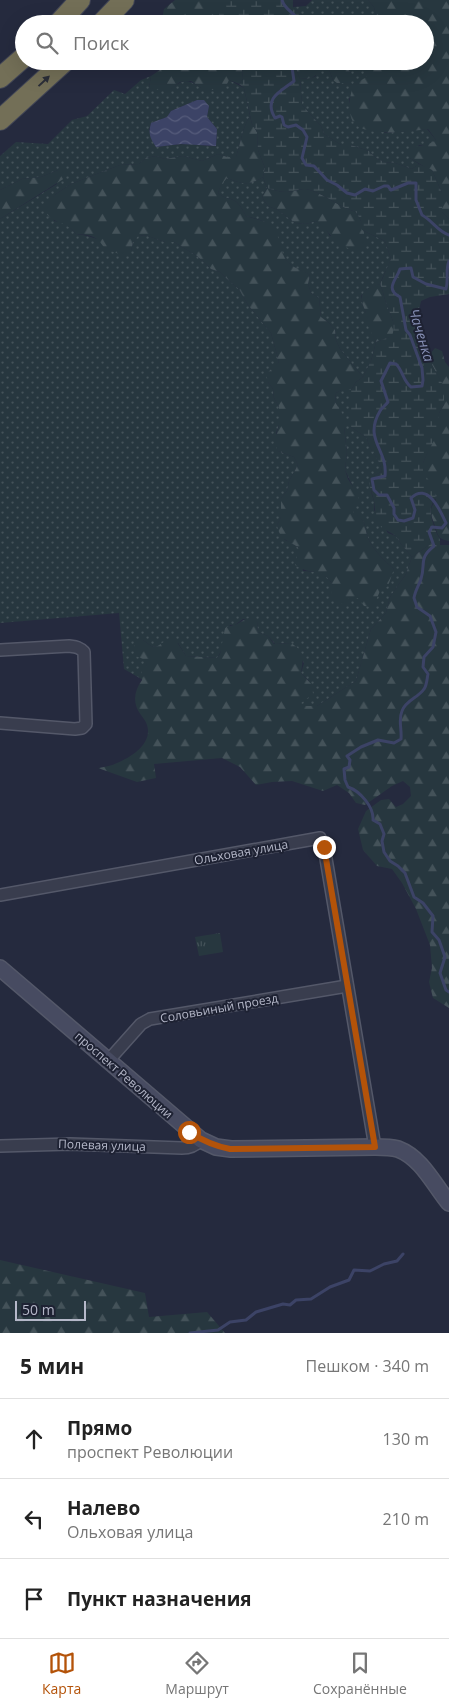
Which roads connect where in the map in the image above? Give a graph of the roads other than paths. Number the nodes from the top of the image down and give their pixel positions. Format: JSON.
{"nodes":[{"id":1,"x":80,"y":0,"type":"edge"},
{"id":2,"x":124,"y":0,"type":"edge"},
{"id":3,"x":66,"y":15,"type":"edge"},
{"id":4,"x":110,"y":15,"type":"edge"},
{"id":5,"x":15,"y":64,"type":"edge"},
{"id":6,"x":55,"y":70,"type":"edge"},
{"id":7,"x":1,"y":77,"type":"edge"},
{"id":8,"x":0,"y":120,"type":"edge"},
{"id":9,"x":0,"y":650,"type":"edge"},
{"id":10,"x":0,"y":724,"type":"edge"},
{"id":11,"x":0,"y":895,"type":"edge"},
{"id":12,"x":0,"y":968,"type":"edge"},
{"id":13,"x":347,"y":986,"type":"junction"},
{"id":14,"x":108,"y":1061,"type":"junction"},
{"id":15,"x":200,"y":1140,"type":"junction"},
{"id":16,"x":0,"y":1146,"type":"edge"},
{"id":17,"x":375,"y":1147,"type":"junction"},
{"id":18,"x":449,"y":1203,"type":"edge"}],
"edges":[{"from":1,"to":3,"type":"highway"},
{"from":2,"to":4,"type":"highway"},
{"from":5,"to":7,"type":"highway"},
{"from":8,"to":6,"type":"highway","one_way":true},
{"from":9,"to":10,"type":"street"},
{"from":11,"to":13,"type":"street","name":"Ольховая улица"},
{"from":12,"to":14,"type":"street","name":"проспект Революции"},
{"from":13,"to":14,"type":"street","name":"Соловьиный проезд"},
{"from":13,"to":17,"type":"street","name":"Ольховая улица"},
{"from":14,"to":15,"type":"street","name":"проспект Революции"},
{"from":15,"to":16,"type":"street","name":"Полевая улица"},
{"from":15,"to":17,"type":"street","name":"проспект Революции"},
{"from":17,"to":18,"type":"street","name":"проспект Революции"}]}
